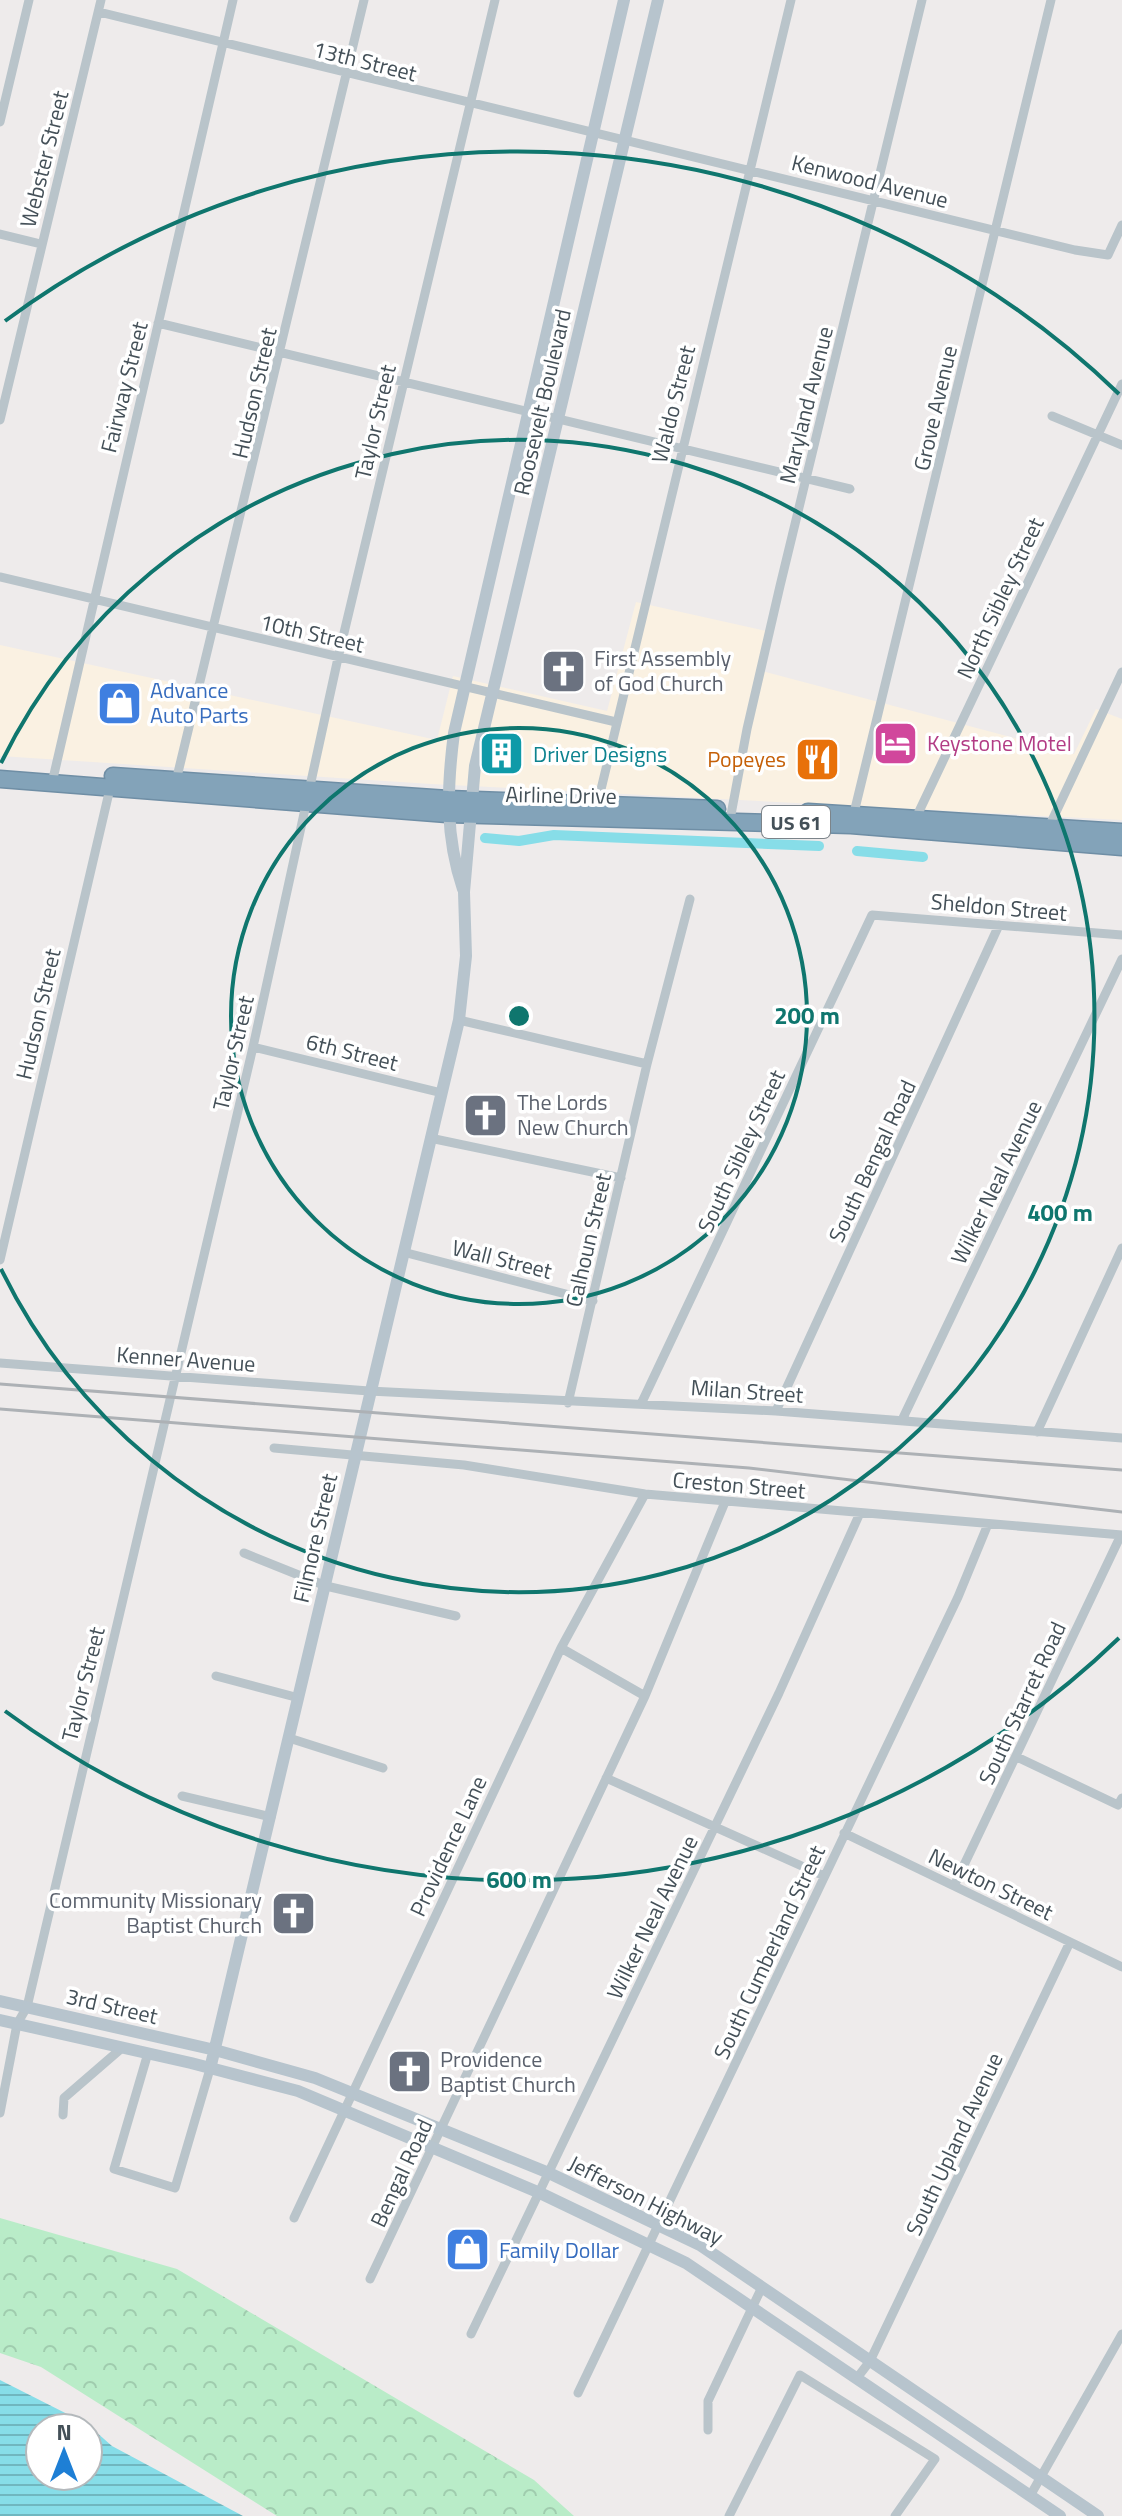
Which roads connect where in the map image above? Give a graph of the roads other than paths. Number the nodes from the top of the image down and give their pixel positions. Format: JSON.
{"nodes":[{"id":1,"x":29,"y":0,"type":"edge"},
{"id":2,"x":101,"y":0,"type":"edge"},
{"id":3,"x":233,"y":0,"type":"edge"},
{"id":4,"x":364,"y":0,"type":"edge"},
{"id":5,"x":495,"y":0,"type":"edge"},
{"id":6,"x":624,"y":0,"type":"edge"},
{"id":7,"x":658,"y":0,"type":"edge"},
{"id":8,"x":791,"y":0,"type":"edge"},
{"id":9,"x":922,"y":0,"type":"edge"},
{"id":10,"x":1051,"y":0,"type":"edge"},
{"id":11,"x":99,"y":12,"type":"junction"},
{"id":12,"x":223,"y":44,"type":"junction"},
{"id":13,"x":346,"y":75,"type":"junction"},
{"id":14,"x":470,"y":104,"type":"junction"},
{"id":15,"x":0,"y":122,"type":"edge"},
{"id":16,"x":595,"y":133,"type":"junction"},
{"id":17,"x":625,"y":140,"type":"junction"},
{"id":18,"x":750,"y":170,"type":"junction"},
{"id":19,"x":874,"y":200,"type":"junction"},
{"id":20,"x":1122,"y":225,"type":"edge"},
{"id":21,"x":995,"y":230,"type":"junction"},
{"id":22,"x":0,"y":234,"type":"edge"},
{"id":23,"x":41,"y":244,"type":"junction"},
{"id":24,"x":158,"y":323,"type":"junction"},
{"id":25,"x":282,"y":352,"type":"junction"},
{"id":26,"x":403,"y":381,"type":"junction"},
{"id":27,"x":1122,"y":384,"type":"edge"},
{"id":28,"x":529,"y":409,"type":"junction"},
{"id":29,"x":559,"y":416,"type":"junction"},
{"id":30,"x":1052,"y":416,"type":"dead end"},
{"id":31,"x":0,"y":420,"type":"edge"},
{"id":32,"x":1098,"y":434,"type":"junction"},
{"id":33,"x":1122,"y":445,"type":"edge"},
{"id":34,"x":681,"y":448,"type":"junction"},
{"id":35,"x":807,"y":479,"type":"junction"},
{"id":36,"x":850,"y":489,"type":"dead end"},
{"id":37,"x":0,"y":577,"type":"edge"},
{"id":38,"x":92,"y":599,"type":"junction"},
{"id":39,"x":215,"y":629,"type":"junction"},
{"id":40,"x":338,"y":658,"type":"junction"},
{"id":41,"x":1122,"y":672,"type":"edge"},
{"id":42,"x":463,"y":687,"type":"junction"},
{"id":43,"x":493,"y":694,"type":"junction"},
{"id":44,"x":616,"y":722,"type":"junction"},
{"id":45,"x":0,"y":768,"type":"edge"},
{"id":46,"x":53,"y":777,"type":"junction"},
{"id":47,"x":0,"y":779,"type":"edge"},
{"id":48,"x":111,"y":781,"type":"junction"},
{"id":49,"x":175,"y":786,"type":"junction"},
{"id":50,"x":308,"y":797,"type":"junction"},
{"id":51,"x":447,"y":806,"type":"junction"},
{"id":52,"x":470,"y":807,"type":"junction"},
{"id":53,"x":597,"y":811,"type":"junction"},
{"id":54,"x":730,"y":814,"type":"junction"},
{"id":55,"x":852,"y":819,"type":"junction"},
{"id":56,"x":914,"y":822,"type":"junction"},
{"id":57,"x":1122,"y":832,"type":"edge"},
{"id":58,"x":1047,"y":834,"type":"junction"},
{"id":59,"x":1122,"y":847,"type":"edge"},
{"id":60,"x":464,"y":892,"type":"junction"},
{"id":61,"x":690,"y":899,"type":"dead end"},
{"id":62,"x":872,"y":915,"type":"joint"},
{"id":63,"x":999,"y":925,"type":"junction"},
{"id":64,"x":1122,"y":935,"type":"edge"},
{"id":65,"x":1122,"y":959,"type":"edge"},
{"id":66,"x":459,"y":1020,"type":"junction"},
{"id":67,"x":253,"y":1047,"type":"junction"},
{"id":68,"x":647,"y":1064,"type":"junction"},
{"id":69,"x":442,"y":1093,"type":"junction"},
{"id":70,"x":430,"y":1138,"type":"junction"},
{"id":71,"x":621,"y":1178,"type":"junction"},
{"id":72,"x":1122,"y":1248,"type":"edge"},
{"id":73,"x":403,"y":1252,"type":"junction"},
{"id":74,"x":0,"y":1260,"type":"edge"},
{"id":75,"x":593,"y":1301,"type":"junction"},
{"id":76,"x":0,"y":1363,"type":"edge"},
{"id":77,"x":175,"y":1376,"type":"junction"},
{"id":78,"x":369,"y":1391,"type":"junction"},
{"id":79,"x":642,"y":1402,"type":"junction"},
{"id":80,"x":568,"y":1403,"type":"junction"},
{"id":81,"x":776,"y":1411,"type":"junction"},
{"id":82,"x":902,"y":1420,"type":"junction"},
{"id":83,"x":1037,"y":1432,"type":"junction"},
{"id":84,"x":1122,"y":1438,"type":"edge"},
{"id":85,"x":274,"y":1448,"type":"dead end"},
{"id":86,"x":354,"y":1455,"type":"junction"},
{"id":87,"x":645,"y":1494,"type":"junction"},
{"id":88,"x":725,"y":1502,"type":"junction"},
{"id":89,"x":860,"y":1513,"type":"junction"},
{"id":90,"x":988,"y":1524,"type":"junction"},
{"id":91,"x":1121,"y":1535,"type":"edge"},
{"id":92,"x":244,"y":1553,"type":"dead end"},
{"id":93,"x":326,"y":1586,"type":"junction"},
{"id":94,"x":456,"y":1616,"type":"dead end"},
{"id":95,"x":561,"y":1648,"type":"junction"},
{"id":96,"x":216,"y":1676,"type":"dead end"},
{"id":97,"x":645,"y":1696,"type":"junction"},
{"id":98,"x":299,"y":1698,"type":"junction"},
{"id":99,"x":289,"y":1738,"type":"junction"},
{"id":100,"x":1017,"y":1757,"type":"junction"},
{"id":101,"x":383,"y":1768,"type":"dead end"},
{"id":102,"x":606,"y":1778,"type":"junction"},
{"id":103,"x":182,"y":1796,"type":"dead end"},
{"id":104,"x":1120,"y":1801,"type":"edge"},
{"id":105,"x":271,"y":1817,"type":"junction"},
{"id":106,"x":715,"y":1828,"type":"junction"},
{"id":107,"x":844,"y":1833,"type":"junction"},
{"id":108,"x":824,"y":1876,"type":"junction"},
{"id":109,"x":954,"y":1886,"type":"junction"},
{"id":110,"x":1070,"y":1942,"type":"junction"},
{"id":111,"x":1122,"y":1967,"type":"edge"},
{"id":112,"x":0,"y":2001,"type":"edge"},
{"id":113,"x":27,"y":2007,"type":"junction"},
{"id":114,"x":0,"y":2020,"type":"edge"},
{"id":115,"x":17,"y":2024,"type":"junction"},
{"id":116,"x":123,"y":2047,"type":"junction"},
{"id":117,"x":215,"y":2050,"type":"junction"},
{"id":118,"x":148,"y":2053,"type":"junction"},
{"id":119,"x":210,"y":2069,"type":"junction"},
{"id":120,"x":354,"y":2093,"type":"junction"},
{"id":121,"x":346,"y":2111,"type":"junction"},
{"id":122,"x":0,"y":2113,"type":"edge"},
{"id":123,"x":63,"y":2115,"type":"dead end"},
{"id":124,"x":442,"y":2129,"type":"junction"},
{"id":125,"x":435,"y":2147,"type":"junction"},
{"id":126,"x":549,"y":2173,"type":"junction"},
{"id":127,"x":540,"y":2193,"type":"junction"},
{"id":128,"x":294,"y":2218,"type":"dead end"},
{"id":129,"x":658,"y":2226,"type":"junction"},
{"id":130,"x":650,"y":2244,"type":"junction"},
{"id":131,"x":370,"y":2279,"type":"dead end"},
{"id":132,"x":762,"y":2287,"type":"junction"},
{"id":133,"x":754,"y":2308,"type":"junction"},
{"id":134,"x":471,"y":2334,"type":"dead end"},
{"id":135,"x":1122,"y":2334,"type":"edge"},
{"id":136,"x":870,"y":2361,"type":"junction"},
{"id":137,"x":857,"y":2378,"type":"junction"},
{"id":138,"x":578,"y":2393,"type":"dead end"},
{"id":139,"x":708,"y":2430,"type":"dead end"},
{"id":140,"x":1043,"y":2479,"type":"junction"},
{"id":141,"x":1030,"y":2496,"type":"junction"},
{"id":142,"x":729,"y":2516,"type":"edge"},
{"id":143,"x":895,"y":2516,"type":"edge"},
{"id":144,"x":1060,"y":2516,"type":"edge"},
{"id":145,"x":1098,"y":2516,"type":"edge"}],
"edges":[{"from":1,"to":15,"type":"street"},
{"from":2,"to":11,"type":"street","name":"Webster Street"},
{"from":3,"to":12,"type":"street","name":"Fairway Street"},
{"from":4,"to":13,"type":"street","name":"Hudson Street"},
{"from":5,"to":14,"type":"street","name":"Taylor Street"},
{"from":6,"to":16,"type":"street","name":"Roosevelt Boulevard"},
{"from":7,"to":17,"type":"street","name":"Roosevelt Boulevard"},
{"from":8,"to":18,"type":"street","name":"Waldo Street"},
{"from":9,"to":19,"type":"street","name":"Maryland Avenue"},
{"from":10,"to":21,"type":"street","name":"Grove Avenue"},
{"from":11,"to":12,"type":"street","name":"13th Street"},
{"from":11,"to":23,"type":"street","name":"Webster Street"},
{"from":12,"to":13,"type":"street","name":"13th Street"},
{"from":12,"to":24,"type":"street","name":"Fairway Street"},
{"from":13,"to":14,"type":"street","name":"13th Street"},
{"from":13,"to":25,"type":"street","name":"Hudson Street"},
{"from":14,"to":16,"type":"street","name":"13th Street"},
{"from":14,"to":26,"type":"street","name":"Taylor Street"},
{"from":16,"to":17,"type":"street","name":"13th Street"},
{"from":16,"to":28,"type":"street","name":"Roosevelt Boulevard"},
{"from":17,"to":18,"type":"street","name":"Kenwood Avenue"},
{"from":17,"to":29,"type":"street","name":"Roosevelt Boulevard"},
{"from":18,"to":19,"type":"street","name":"Kenwood Avenue"},
{"from":18,"to":34,"type":"street","name":"Waldo Street"},
{"from":19,"to":21,"type":"street","name":"Kenwood Avenue"},
{"from":19,"to":35,"type":"street","name":"Maryland Avenue"},
{"from":20,"to":21,"type":"street","name":"Kenwood Avenue"},
{"from":21,"to":55,"type":"street","name":"Grove Avenue"},
{"from":22,"to":23,"type":"street"},
{"from":23,"to":31,"type":"street","name":"Webster Street"},
{"from":24,"to":25,"type":"street"},
{"from":24,"to":38,"type":"street","name":"Fairway Street"},
{"from":25,"to":26,"type":"street"},
{"from":25,"to":39,"type":"street","name":"Hudson Street"},
{"from":26,"to":28,"type":"street"},
{"from":26,"to":40,"type":"street","name":"Taylor Street"},
{"from":27,"to":32,"type":"street","name":"North Sibley Street"},
{"from":28,"to":29,"type":"street"},
{"from":28,"to":42,"type":"street","name":"Roosevelt Boulevard"},
{"from":29,"to":34,"type":"street"},
{"from":29,"to":43,"type":"street","name":"Roosevelt Boulevard"},
{"from":30,"to":32,"type":"street"},
{"from":32,"to":33,"type":"street"},
{"from":32,"to":56,"type":"street","name":"North Sibley Street"},
{"from":34,"to":35,"type":"street"},
{"from":34,"to":44,"type":"street","name":"Waldo Street"},
{"from":35,"to":36,"type":"street"},
{"from":35,"to":54,"type":"street","name":"Maryland Avenue"},
{"from":37,"to":38,"type":"street","name":"10th Street"},
{"from":38,"to":39,"type":"street","name":"10th Street"},
{"from":38,"to":46,"type":"street","name":"Fairway Street"},
{"from":39,"to":40,"type":"street","name":"10th Street"},
{"from":39,"to":49,"type":"street","name":"Hudson Street"},
{"from":40,"to":42,"type":"street","name":"10th Street"},
{"from":40,"to":50,"type":"street","name":"Taylor Street"},
{"from":41,"to":58,"type":"street"},
{"from":42,"to":43,"type":"street","name":"10th Street"},
{"from":42,"to":51,"type":"street","name":"Roosevelt Boulevard"},
{"from":43,"to":44,"type":"street","name":"10th Street"},
{"from":43,"to":52,"type":"street","name":"Roosevelt Boulevard"},
{"from":44,"to":53,"type":"street","name":"Waldo Street"},
{"from":45,"to":46,"type":"highway","name":"Airline Drive","number":"US 61"},
{"from":46,"to":47,"type":"highway","name":"Airline Drive","number":"US 61"},
{"from":46,"to":48,"type":"highway","name":"Airline Drive","number":"US 61"},
{"from":48,"to":49,"type":"highway","name":"Airline Drive","number":"US 61"},
{"from":48,"to":74,"type":"street","name":"Hudson Street"},
{"from":49,"to":50,"type":"highway","name":"Airline Drive","number":"US 61"},
{"from":50,"to":51,"type":"highway","name":"Airline Drive","number":"US 61"},
{"from":50,"to":67,"type":"street","name":"Taylor Street"},
{"from":51,"to":52,"type":"highway","name":"Airline Drive","number":"US 61"},
{"from":51,"to":60,"type":"street","name":"Filmore Street"},
{"from":52,"to":53,"type":"highway","name":"Airline Drive","number":"US 61"},
{"from":52,"to":60,"type":"street","name":"Filmore Street"},
{"from":53,"to":54,"type":"highway","name":"Airline Drive","number":"US 61"},
{"from":54,"to":55,"type":"highway","name":"Airline Drive","number":"US 61"},
{"from":55,"to":56,"type":"highway","name":"Airline Drive","number":"US 61"},
{"from":56,"to":58,"type":"highway","name":"Airline Drive","number":"US 61"},
{"from":57,"to":58,"type":"highway","name":"Airline Drive","number":"US 61"},
{"from":58,"to":59,"type":"highway","name":"Airline Drive","number":"US 61"},
{"from":60,"to":66,"type":"street","name":"Filmore Street"},
{"from":61,"to":68,"type":"street","name":"Calhoun Street"},
{"from":62,"to":63,"type":"street","name":"Sheldon Street"},
{"from":62,"to":79,"type":"street","name":"South Sibley Street"},
{"from":63,"to":64,"type":"street","name":"Sheldon Street"},
{"from":63,"to":81,"type":"street","name":"South Bengal Road"},
{"from":65,"to":82,"type":"street","name":"Wilker Neal Avenue"},
{"from":66,"to":68,"type":"street"},
{"from":66,"to":69,"type":"street","name":"Filmore Street"},
{"from":67,"to":69,"type":"street","name":"6th Street"},
{"from":67,"to":77,"type":"street","name":"Taylor Street"},
{"from":68,"to":71,"type":"street","name":"Calhoun Street"},
{"from":69,"to":70,"type":"street","name":"Filmore Street"},
{"from":70,"to":71,"type":"street"},
{"from":70,"to":73,"type":"street","name":"Filmore Street"},
{"from":71,"to":75,"type":"street","name":"Calhoun Street"},
{"from":72,"to":83,"type":"street"},
{"from":73,"to":75,"type":"street","name":"Wall Street"},
{"from":73,"to":78,"type":"street","name":"Filmore Street"},
{"from":75,"to":80,"type":"street","name":"Calhoun Street"},
{"from":76,"to":77,"type":"street","name":"Kenner Avenue"},
{"from":77,"to":78,"type":"street","name":"Kenner Avenue"},
{"from":77,"to":113,"type":"street","name":"Taylor Street"},
{"from":78,"to":80,"type":"street","name":"Milan Street"},
{"from":78,"to":86,"type":"street","name":"Filmore Street"},
{"from":79,"to":80,"type":"street","name":"Milan Street"},
{"from":79,"to":81,"type":"street","name":"Milan Street"},
{"from":81,"to":82,"type":"street","name":"Milan Street"},
{"from":82,"to":83,"type":"street","name":"Milan Street"},
{"from":83,"to":84,"type":"street","name":"Milan Street"},
{"from":85,"to":86,"type":"street","name":"Creston Street"},
{"from":86,"to":87,"type":"street","name":"Creston Street"},
{"from":86,"to":93,"type":"street","name":"Filmore Street"},
{"from":87,"to":88,"type":"street","name":"Creston Street"},
{"from":87,"to":95,"type":"street","name":"Providence Lane"},
{"from":88,"to":89,"type":"street","name":"Creston Street"},
{"from":88,"to":97,"type":"street"},
{"from":89,"to":90,"type":"street","name":"Creston Street"},
{"from":89,"to":106,"type":"street","name":"Wilker Neal Avenue"},
{"from":90,"to":91,"type":"street","name":"Creston Street"},
{"from":90,"to":107,"type":"street","name":"South Cumberland Street"},
{"from":91,"to":100,"type":"street","name":"South Starret Road"},
{"from":92,"to":93,"type":"street"},
{"from":93,"to":94,"type":"street"},
{"from":93,"to":98,"type":"street","name":"Filmore Street"},
{"from":95,"to":97,"type":"street"},
{"from":95,"to":120,"type":"street","name":"Providence Lane"},
{"from":96,"to":98,"type":"street"},
{"from":97,"to":102,"type":"street"},
{"from":98,"to":99,"type":"street","name":"Filmore Street"},
{"from":99,"to":101,"type":"street"},
{"from":99,"to":105,"type":"street","name":"Filmore Street"},
{"from":100,"to":104,"type":"street"},
{"from":100,"to":109,"type":"street","name":"South Starret Road"},
{"from":102,"to":106,"type":"street"},
{"from":102,"to":124,"type":"street","name":"Bengal Road"},
{"from":103,"to":105,"type":"street"},
{"from":105,"to":117,"type":"street","name":"Filmore Street"},
{"from":106,"to":108,"type":"street"},
{"from":106,"to":126,"type":"street","name":"Wilker Neal Avenue"},
{"from":107,"to":108,"type":"street","name":"South Cumberland Street"},
{"from":107,"to":109,"type":"street","name":"Newton Street"},
{"from":108,"to":129,"type":"street","name":"South Cumberland Street"},
{"from":109,"to":110,"type":"street","name":"Newton Street"},
{"from":110,"to":111,"type":"street","name":"Newton Street"},
{"from":110,"to":136,"type":"street","name":"South Upland Avenue"},
{"from":112,"to":113,"type":"street","name":"3rd Street"},
{"from":113,"to":115,"type":"street","name":"Taylor Street"},
{"from":113,"to":117,"type":"street","name":"3rd Street"},
{"from":114,"to":115,"type":"street","name":"3rd Street"},
{"from":115,"to":116,"type":"street","name":"3rd Street"},
{"from":115,"to":122,"type":"street","name":"Taylor Street"},
{"from":116,"to":118,"type":"street","name":"3rd Street"},
{"from":116,"to":123,"type":"street"},
{"from":117,"to":119,"type":"street","name":"Filmore Street"},
{"from":117,"to":120,"type":"street","name":"Jefferson Highway"},
{"from":118,"to":119,"type":"street","name":"3rd Street"},
{"from":118,"to":119,"type":"street","name":"Filmore Street"},
{"from":119,"to":121,"type":"street","name":"Jefferson Highway"},
{"from":120,"to":121,"type":"street","name":"Providence Lane"},
{"from":120,"to":124,"type":"street","name":"Jefferson Highway"},
{"from":121,"to":125,"type":"street","name":"Jefferson Highway"},
{"from":121,"to":128,"type":"street","name":"Providence Lane"},
{"from":124,"to":125,"type":"street","name":"Bengal Road"},
{"from":124,"to":126,"type":"street","name":"Jefferson Highway"},
{"from":125,"to":127,"type":"street","name":"Jefferson Highway"},
{"from":125,"to":131,"type":"street","name":"Bengal Road"},
{"from":126,"to":127,"type":"street","name":"Wilker Neal Avenue"},
{"from":126,"to":129,"type":"street","name":"Jefferson Highway"},
{"from":127,"to":130,"type":"street","name":"Jefferson Highway"},
{"from":127,"to":134,"type":"street","name":"Wilker Neal Avenue"},
{"from":129,"to":130,"type":"street","name":"South Cumberland Street"},
{"from":129,"to":132,"type":"street","name":"Jefferson Highway"},
{"from":130,"to":133,"type":"street","name":"Jefferson Highway"},
{"from":130,"to":138,"type":"street","name":"South Cumberland Street"},
{"from":132,"to":133,"type":"street"},
{"from":132,"to":136,"type":"street","name":"Jefferson Highway"},
{"from":133,"to":137,"type":"street","name":"Jefferson Highway"},
{"from":133,"to":139,"type":"street"},
{"from":135,"to":140,"type":"street"},
{"from":136,"to":137,"type":"street","name":"South Upland Avenue"},
{"from":136,"to":140,"type":"street","name":"Jefferson Highway"},
{"from":137,"to":141,"type":"street","name":"Jefferson Highway"},
{"from":140,"to":141,"type":"street"},
{"from":140,"to":145,"type":"street","name":"Jefferson Highway"},
{"from":141,"to":144,"type":"street","name":"Jefferson Highway"},
{"from":142,"to":143,"type":"street"}]}
